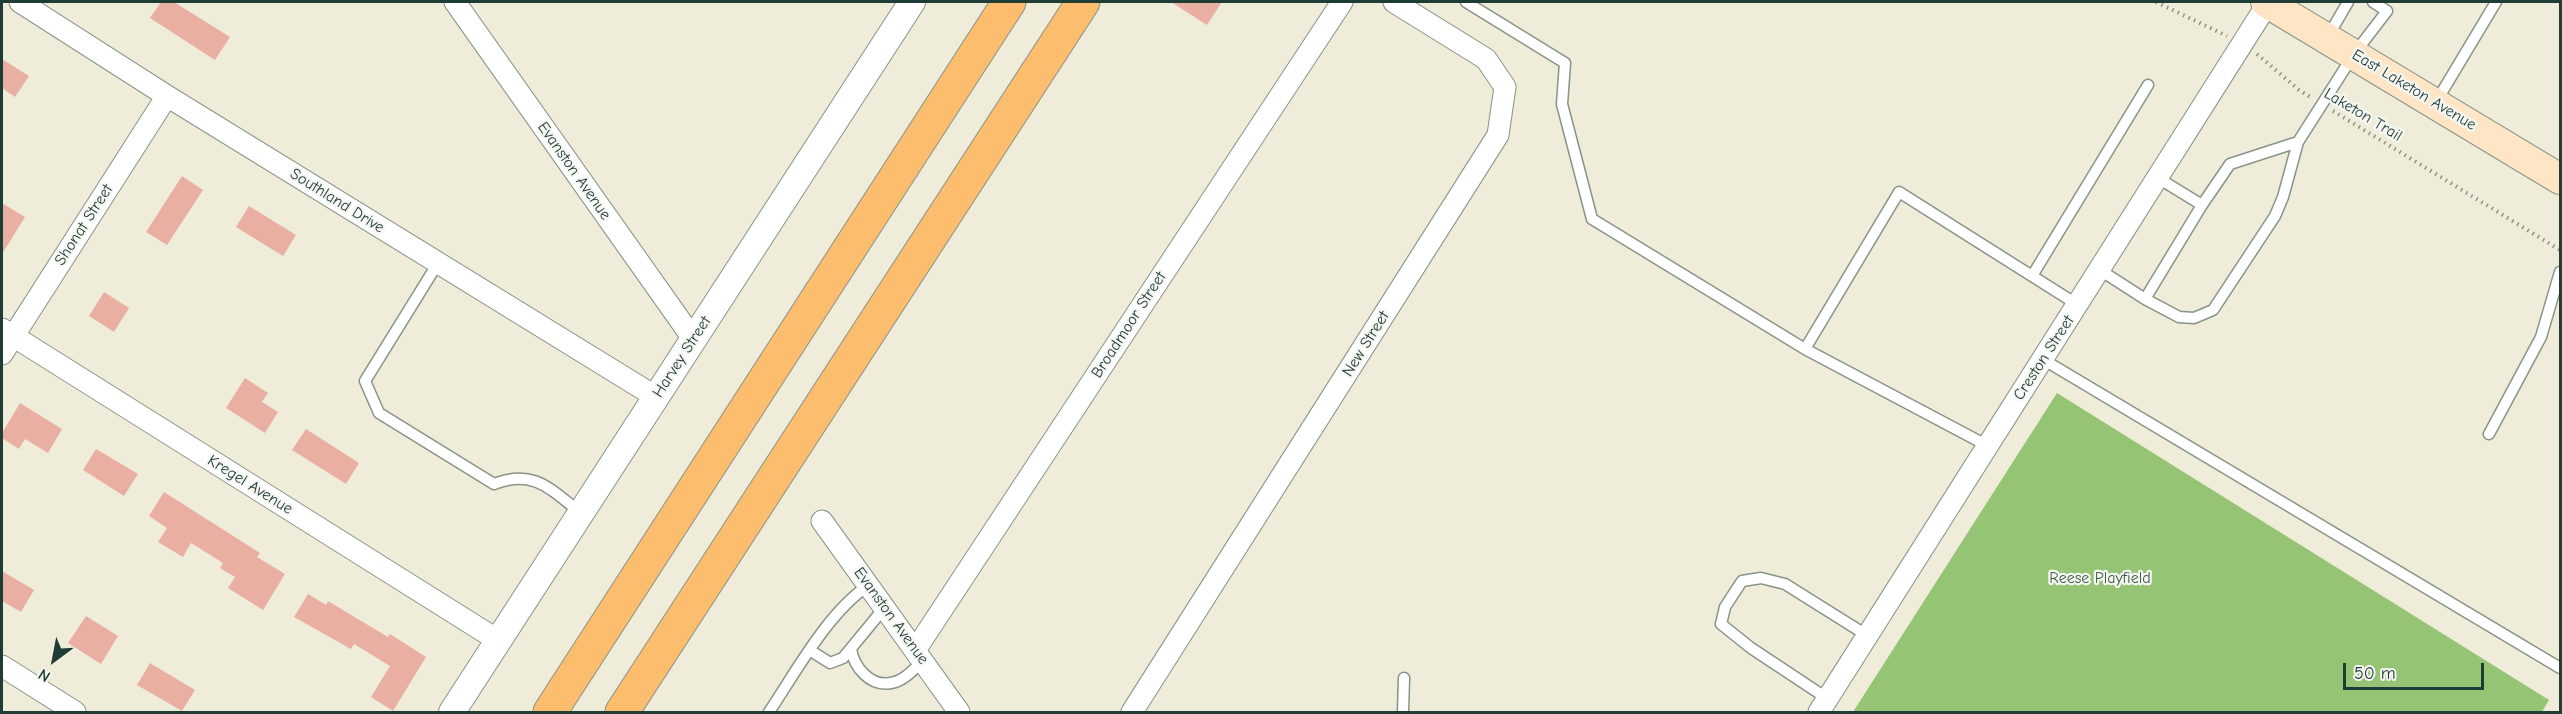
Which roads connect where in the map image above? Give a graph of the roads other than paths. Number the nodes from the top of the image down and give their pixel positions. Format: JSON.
{"nodes":[{"id":1,"x":20,"y":2,"type":"edge"},
{"id":2,"x":455,"y":2,"type":"edge"},
{"id":3,"x":912,"y":2,"type":"edge"},
{"id":4,"x":1010,"y":2,"type":"edge"},
{"id":5,"x":1083,"y":2,"type":"edge"},
{"id":6,"x":1341,"y":2,"type":"edge"},
{"id":7,"x":1394,"y":2,"type":"edge"},
{"id":8,"x":1466,"y":2,"type":"edge"},
{"id":9,"x":2268,"y":2,"type":"edge"},
{"id":10,"x":2348,"y":2,"type":"edge"},
{"id":11,"x":2373,"y":2,"type":"edge"},
{"id":12,"x":2496,"y":2,"type":"edge"},
{"id":13,"x":2327,"y":38,"type":"junction"},
{"id":14,"x":2354,"y":54,"type":"junction"},
{"id":15,"x":2148,"y":85,"type":"dead end"},
{"id":16,"x":167,"y":96,"type":"junction"},
{"id":17,"x":2436,"y":103,"type":"junction"},
{"id":18,"x":2298,"y":142,"type":"junction"},
{"id":19,"x":2158,"y":178,"type":"junction"},
{"id":20,"x":2560,"y":179,"type":"edge"},
{"id":21,"x":2202,"y":205,"type":"junction"},
{"id":22,"x":438,"y":263,"type":"junction"},
{"id":23,"x":2100,"y":270,"type":"junction"},
{"id":24,"x":2560,"y":272,"type":"edge"},
{"id":25,"x":2032,"y":276,"type":"junction"},
{"id":26,"x":2145,"y":299,"type":"junction"},
{"id":27,"x":2078,"y":305,"type":"junction"},
{"id":28,"x":7,"y":332,"type":"edge"},
{"id":29,"x":694,"y":340,"type":"junction"},
{"id":30,"x":1805,"y":349,"type":"junction"},
{"id":31,"x":2,"y":354,"type":"edge"},
{"id":32,"x":2044,"y":360,"type":"junction"},
{"id":33,"x":656,"y":397,"type":"junction"},
{"id":34,"x":2489,"y":434,"type":"dead end"},
{"id":35,"x":1988,"y":446,"type":"junction"},
{"id":36,"x":581,"y":513,"type":"junction"},
{"id":37,"x":822,"y":521,"type":"dead end"},
{"id":38,"x":869,"y":585,"type":"junction"},
{"id":39,"x":885,"y":607,"type":"junction"},
{"id":40,"x":1868,"y":636,"type":"junction"},
{"id":41,"x":499,"y":641,"type":"junction"},
{"id":42,"x":851,"y":649,"type":"junction"},
{"id":43,"x":811,"y":651,"type":"junction"},
{"id":44,"x":920,"y":655,"type":"junction"},
{"id":45,"x":2,"y":666,"type":"edge"},
{"id":46,"x":2560,"y":668,"type":"edge"},
{"id":47,"x":1404,"y":678,"type":"dead end"},
{"id":48,"x":1823,"y":706,"type":"edge"},
{"id":49,"x":75,"y":712,"type":"edge"},
{"id":50,"x":452,"y":712,"type":"edge"},
{"id":51,"x":550,"y":712,"type":"edge"},
{"id":52,"x":622,"y":712,"type":"edge"},
{"id":53,"x":769,"y":712,"type":"edge"},
{"id":54,"x":959,"y":712,"type":"edge"},
{"id":55,"x":1132,"y":712,"type":"edge"},
{"id":56,"x":1403,"y":712,"type":"edge"}],
"edges":[{"from":1,"to":16,"type":"street","name":"Southland Drive"},
{"from":2,"to":29,"type":"street","name":"Evanston Avenue"},
{"from":3,"to":29,"type":"street","name":"Harvey Street"},
{"from":4,"to":51,"type":"highway"},
{"from":5,"to":52,"type":"highway"},
{"from":6,"to":44,"type":"street","name":"Broadmoor Street"},
{"from":7,"to":55,"type":"street","name":"New Street"},
{"from":8,"to":30,"type":"lane"},
{"from":9,"to":13,"type":"main road","name":"East Laketon Avenue"},
{"from":9,"to":19,"type":"street","name":"Creston Street"},
{"from":10,"to":13,"type":"lane"},
{"from":11,"to":14,"type":"lane"},
{"from":12,"to":17,"type":"lane"},
{"from":13,"to":14,"type":"main road","name":"East Laketon Avenue"},
{"from":14,"to":17,"type":"main road","name":"East Laketon Avenue"},
{"from":14,"to":18,"type":"lane"},
{"from":15,"to":25,"type":"lane"},
{"from":16,"to":22,"type":"street","name":"Southland Drive"},
{"from":16,"to":28,"type":"street","name":"Shonat Street"},
{"from":17,"to":20,"type":"main road","name":"East Laketon Avenue"},
{"from":18,"to":21,"type":"lane"},
{"from":18,"to":26,"type":"lane"},
{"from":19,"to":21,"type":"lane"},
{"from":19,"to":23,"type":"street","name":"Creston Street"},
{"from":21,"to":26,"type":"lane"},
{"from":22,"to":33,"type":"street","name":"Southland Drive"},
{"from":22,"to":36,"type":"lane"},
{"from":23,"to":26,"type":"lane"},
{"from":23,"to":27,"type":"street","name":"Creston Street"},
{"from":24,"to":34,"type":"lane"},
{"from":25,"to":27,"type":"lane"},
{"from":25,"to":30,"type":"lane"},
{"from":27,"to":32,"type":"street","name":"Creston Street"},
{"from":28,"to":31,"type":"street","name":"Shonat Street"},
{"from":28,"to":41,"type":"street","name":"Kregel Avenue"},
{"from":29,"to":33,"type":"street","name":"Harvey Street"},
{"from":30,"to":35,"type":"lane"},
{"from":32,"to":35,"type":"street","name":"Creston Street"},
{"from":32,"to":46,"type":"lane"},
{"from":33,"to":36,"type":"street","name":"Harvey Street"},
{"from":35,"to":40,"type":"street","name":"Creston Street"},
{"from":36,"to":41,"type":"street","name":"Harvey Street"},
{"from":37,"to":38,"type":"street","name":"Evanston Avenue"},
{"from":38,"to":39,"type":"street","name":"Evanston Avenue"},
{"from":38,"to":43,"type":"lane"},
{"from":39,"to":42,"type":"lane"},
{"from":39,"to":44,"type":"street","name":"Evanston Avenue"},
{"from":40,"to":48,"type":"street","name":"Creston Street"},
{"from":40,"to":48,"type":"lane"},
{"from":41,"to":50,"type":"street","name":"Harvey Street"},
{"from":42,"to":43,"type":"lane"},
{"from":42,"to":44,"type":"lane"},
{"from":43,"to":53,"type":"lane"},
{"from":44,"to":54,"type":"street","name":"Evanston Avenue"},
{"from":45,"to":49,"type":"street"},
{"from":47,"to":56,"type":"lane"}]}
